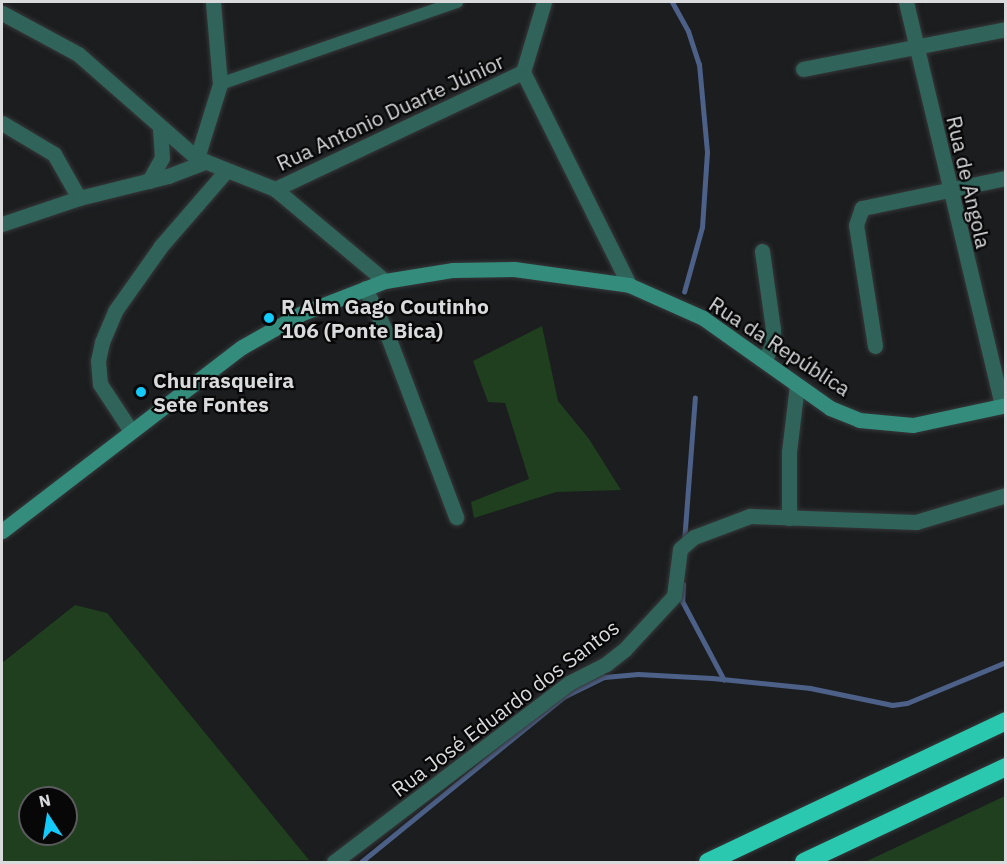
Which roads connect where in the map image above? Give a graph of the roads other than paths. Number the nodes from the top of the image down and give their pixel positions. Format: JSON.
{"nodes":[{"id":1,"x":213,"y":2,"type":"edge"},
{"id":2,"x":457,"y":2,"type":"edge"},
{"id":3,"x":544,"y":2,"type":"edge"},
{"id":4,"x":906,"y":2,"type":"edge"},
{"id":5,"x":2,"y":13,"type":"edge"},
{"id":6,"x":1005,"y":29,"type":"edge"},
{"id":7,"x":917,"y":48,"type":"junction"},
{"id":8,"x":803,"y":69,"type":"dead end"},
{"id":9,"x":522,"y":72,"type":"junction"},
{"id":10,"x":220,"y":84,"type":"junction"},
{"id":11,"x":2,"y":123,"type":"edge"},
{"id":12,"x":160,"y":129,"type":"junction"},
{"id":13,"x":201,"y":160,"type":"junction"},
{"id":14,"x":225,"y":172,"type":"junction"},
{"id":15,"x":1005,"y":178,"type":"edge"},
{"id":16,"x":149,"y":181,"type":"junction"},
{"id":17,"x":276,"y":189,"type":"junction"},
{"id":18,"x":949,"y":191,"type":"junction"},
{"id":19,"x":79,"y":198,"type":"junction"},
{"id":20,"x":2,"y":224,"type":"edge"},
{"id":21,"x":762,"y":251,"type":"dead end"},
{"id":22,"x":384,"y":281,"type":"junction"},
{"id":23,"x":629,"y":285,"type":"junction"},
{"id":24,"x":365,"y":288,"type":"junction"},
{"id":25,"x":875,"y":346,"type":"dead end"},
{"id":26,"x":765,"y":359,"type":"junction"},
{"id":27,"x":796,"y":385,"type":"junction"},
{"id":28,"x":1004,"y":406,"type":"edge"},
{"id":29,"x":131,"y":431,"type":"junction"},
{"id":30,"x":1005,"y":495,"type":"edge"},
{"id":31,"x":456,"y":517,"type":"dead end"},
{"id":32,"x":789,"y":518,"type":"junction"},
{"id":33,"x":2,"y":531,"type":"edge"},
{"id":34,"x":1005,"y":721,"type":"edge"},
{"id":35,"x":1005,"y":768,"type":"edge"},
{"id":36,"x":334,"y":862,"type":"edge"},
{"id":37,"x":708,"y":862,"type":"edge"},
{"id":38,"x":804,"y":862,"type":"edge"}],
"edges":[{"from":1,"to":10,"type":"street"},
{"from":2,"to":10,"type":"street"},
{"from":3,"to":9,"type":"street"},
{"from":4,"to":7,"type":"street","name":"Rua de Angola"},
{"from":5,"to":12,"type":"street"},
{"from":6,"to":7,"type":"street"},
{"from":7,"to":8,"type":"street"},
{"from":7,"to":18,"type":"street","name":"Rua de Angola"},
{"from":9,"to":17,"type":"street","name":"Rua Antonio Duarte Júnior"},
{"from":9,"to":23,"type":"street"},
{"from":10,"to":13,"type":"street"},
{"from":11,"to":19,"type":"street"},
{"from":12,"to":13,"type":"street"},
{"from":12,"to":16,"type":"street"},
{"from":13,"to":14,"type":"street"},
{"from":13,"to":16,"type":"street"},
{"from":14,"to":17,"type":"street"},
{"from":14,"to":29,"type":"street"},
{"from":15,"to":18,"type":"street"},
{"from":16,"to":19,"type":"street"},
{"from":17,"to":22,"type":"street"},
{"from":18,"to":25,"type":"street"},
{"from":18,"to":28,"type":"street","name":"Rua de Angola"},
{"from":19,"to":20,"type":"street"},
{"from":21,"to":26,"type":"street"},
{"from":22,"to":23,"type":"main road","name":"Rua da República"},
{"from":22,"to":24,"type":"main road","name":"Rua da República"},
{"from":23,"to":26,"type":"main road","name":"Rua da República"},
{"from":24,"to":29,"type":"main road","name":"Rua da República"},
{"from":24,"to":31,"type":"street"},
{"from":26,"to":27,"type":"main road","name":"Rua da República"},
{"from":27,"to":28,"type":"main road","name":"Rua da República"},
{"from":27,"to":32,"type":"street"},
{"from":29,"to":33,"type":"main road","name":"Rua da República"},
{"from":30,"to":32,"type":"street","name":"Rua José Eduardo dos Santos"},
{"from":32,"to":36,"type":"street","name":"Rua José Eduardo dos Santos"},
{"from":34,"to":37,"type":"highway"},
{"from":35,"to":38,"type":"highway"}]}
